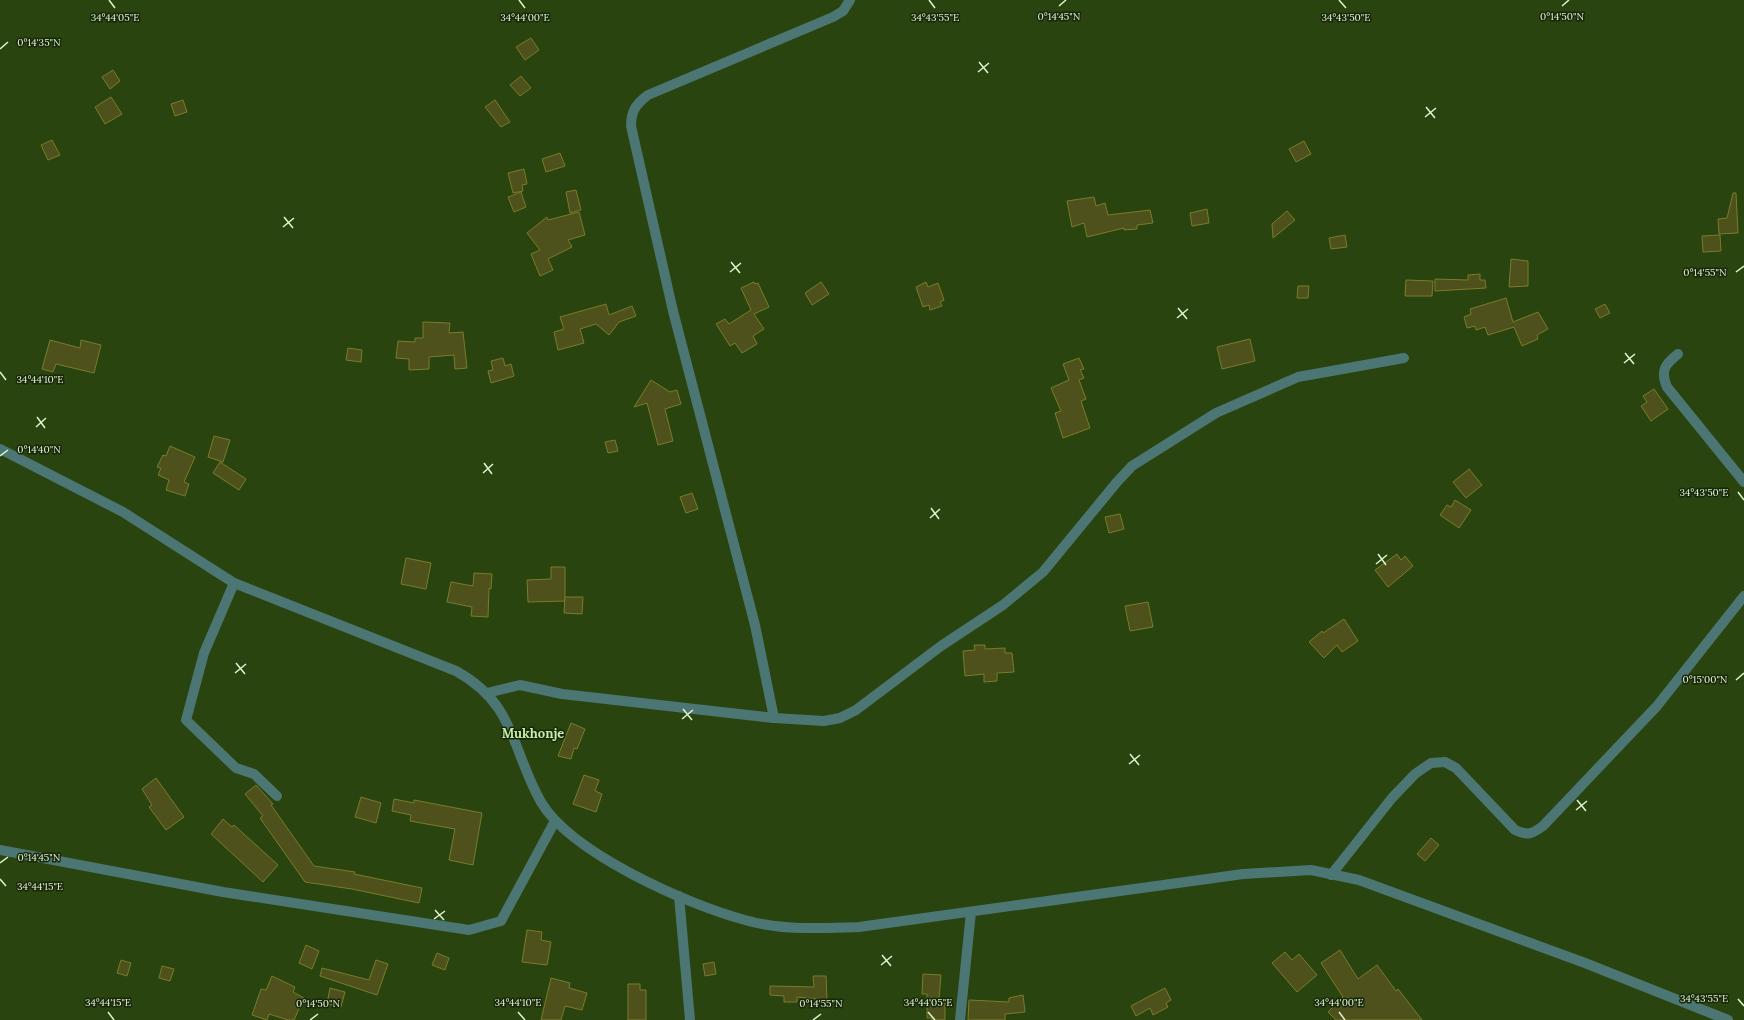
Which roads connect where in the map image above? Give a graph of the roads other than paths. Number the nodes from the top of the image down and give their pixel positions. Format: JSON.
{"nodes":[{"id":1,"x":850,"y":0,"type":"edge"},
{"id":2,"x":1678,"y":354,"type":"dead end"},
{"id":3,"x":1404,"y":358,"type":"dead end"},
{"id":4,"x":0,"y":449,"type":"edge"},
{"id":5,"x":1744,"y":482,"type":"edge"},
{"id":6,"x":234,"y":583,"type":"junction"},
{"id":7,"x":1744,"y":596,"type":"edge"},
{"id":8,"x":487,"y":693,"type":"junction"},
{"id":9,"x":774,"y":718,"type":"junction"},
{"id":10,"x":277,"y":796,"type":"dead end"},
{"id":11,"x":556,"y":821,"type":"junction"},
{"id":12,"x":0,"y":850,"type":"edge"},
{"id":13,"x":1331,"y":875,"type":"junction"},
{"id":14,"x":679,"y":896,"type":"junction"},
{"id":15,"x":972,"y":912,"type":"junction"},
{"id":16,"x":690,"y":1020,"type":"edge"},
{"id":17,"x":960,"y":1020,"type":"edge"},
{"id":18,"x":1728,"y":1020,"type":"edge"}],
"edges":[{"from":1,"to":9,"type":"street"},
{"from":2,"to":5,"type":"street"},
{"from":3,"to":9,"type":"street"},
{"from":4,"to":6,"type":"street"},
{"from":6,"to":8,"type":"street"},
{"from":6,"to":10,"type":"street"},
{"from":7,"to":13,"type":"street"},
{"from":8,"to":9,"type":"street"},
{"from":8,"to":11,"type":"street"},
{"from":11,"to":12,"type":"street"},
{"from":11,"to":14,"type":"street"},
{"from":13,"to":15,"type":"street"},
{"from":13,"to":18,"type":"street"},
{"from":14,"to":15,"type":"street"},
{"from":14,"to":16,"type":"street"},
{"from":15,"to":17,"type":"street"}]}
